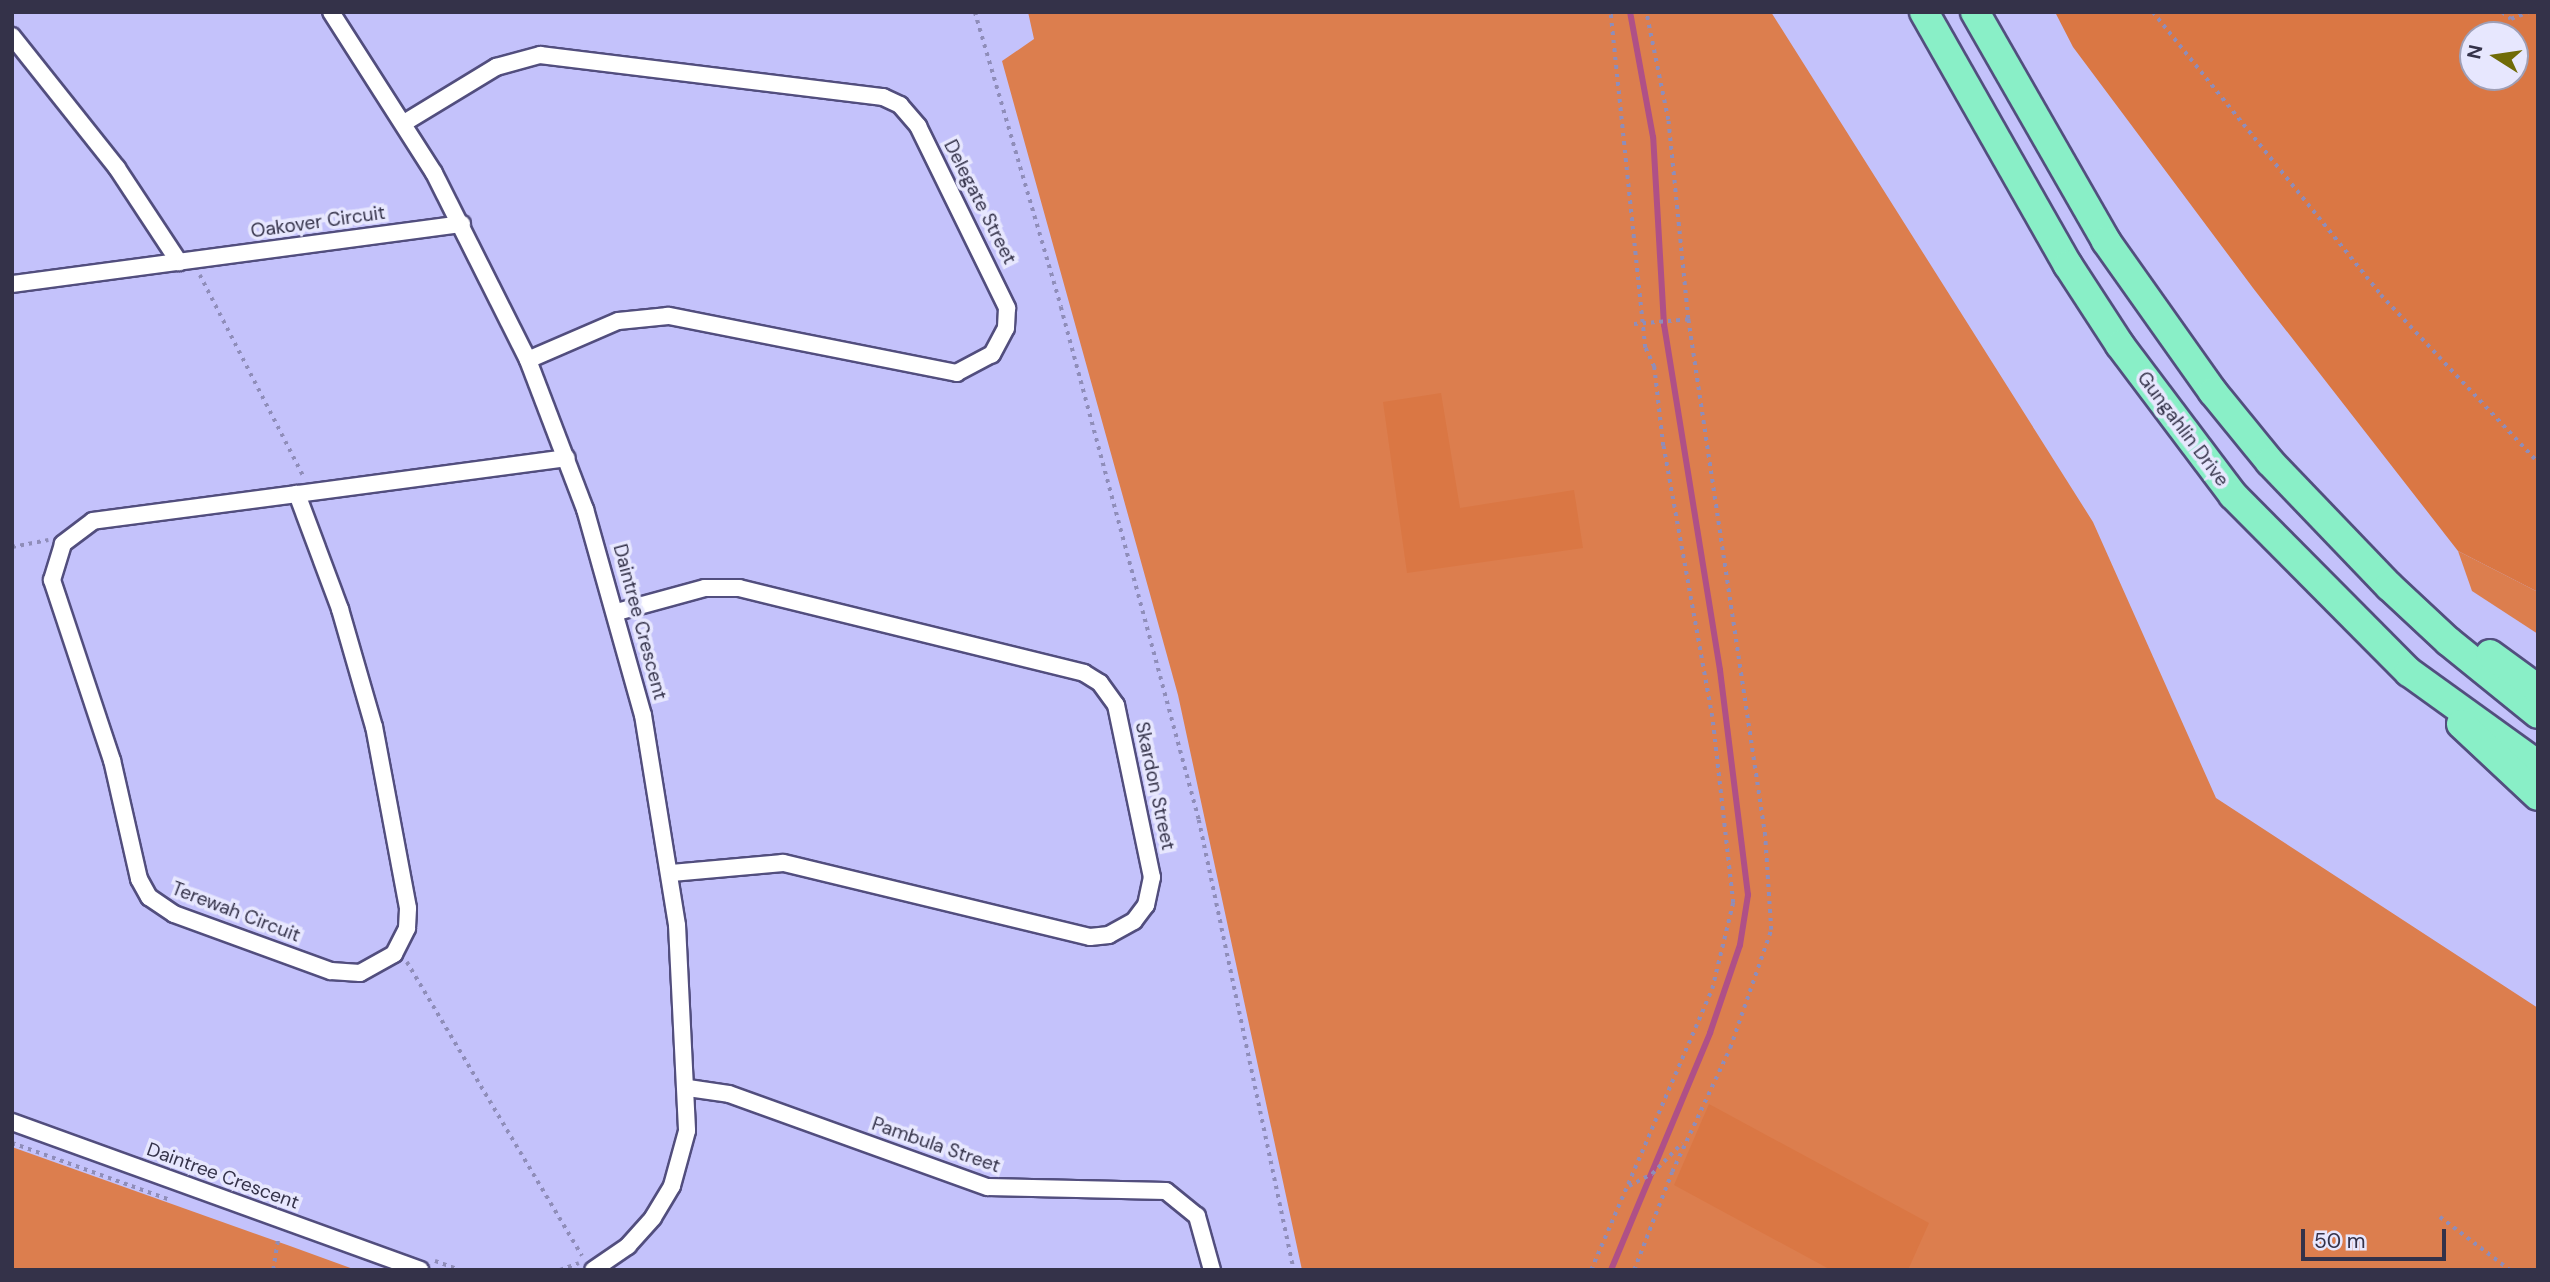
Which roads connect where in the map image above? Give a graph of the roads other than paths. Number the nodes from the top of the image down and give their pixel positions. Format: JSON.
{"nodes":[{"id":1,"x":331,"y":12,"type":"edge"},
{"id":2,"x":1924,"y":12,"type":"edge"},
{"id":3,"x":1975,"y":12,"type":"edge"},
{"id":4,"x":12,"y":36,"type":"edge"},
{"id":5,"x":404,"y":123,"type":"junction"},
{"id":6,"x":462,"y":224,"type":"junction"},
{"id":7,"x":179,"y":262,"type":"junction"},
{"id":8,"x":12,"y":284,"type":"edge"},
{"id":9,"x":528,"y":359,"type":"junction"},
{"id":10,"x":568,"y":458,"type":"junction"},
{"id":11,"x":297,"y":494,"type":"junction"},
{"id":12,"x":2333,"y":527,"type":"junction"},
{"id":13,"x":617,"y":612,"type":"junction"},
{"id":14,"x":2409,"y":672,"type":"junction"},
{"id":15,"x":2538,"y":689,"type":"edge"},
{"id":16,"x":2538,"y":714,"type":"edge"},
{"id":17,"x":2538,"y":765,"type":"edge"},
{"id":18,"x":2538,"y":796,"type":"edge"},
{"id":19,"x":671,"y":873,"type":"junction"},
{"id":20,"x":688,"y":1088,"type":"junction"},
{"id":21,"x":12,"y":1122,"type":"edge"},
{"id":22,"x":617,"y":1264,"type":"edge"},
{"id":23,"x":419,"y":1270,"type":"edge"},
{"id":24,"x":593,"y":1270,"type":"edge"},
{"id":25,"x":1212,"y":1270,"type":"edge"}],
"edges":[{"from":1,"to":5,"type":"street","name":"Daintree Crescent"},
{"from":2,"to":14,"type":"highway","name":"Gungahlin Drive"},
{"from":3,"to":12,"type":"highway"},
{"from":4,"to":7,"type":"street"},
{"from":5,"to":6,"type":"street","name":"Daintree Crescent"},
{"from":5,"to":9,"type":"street","name":"Delegate Street"},
{"from":6,"to":7,"type":"street","name":"Oakover Circuit"},
{"from":6,"to":9,"type":"street","name":"Daintree Crescent"},
{"from":7,"to":8,"type":"street","name":"Oakover Circuit"},
{"from":9,"to":10,"type":"street","name":"Daintree Crescent"},
{"from":10,"to":11,"type":"street"},
{"from":10,"to":13,"type":"street","name":"Daintree Crescent"},
{"from":11,"to":11,"type":"street","name":"Terewah Circuit"},
{"from":12,"to":15,"type":"highway"},
{"from":12,"to":16,"type":"highway"},
{"from":13,"to":19,"type":"street","name":"Daintree Crescent"},
{"from":13,"to":19,"type":"street","name":"Skardon Street"},
{"from":14,"to":17,"type":"highway","name":"Gungahlin Drive"},
{"from":14,"to":18,"type":"highway"},
{"from":19,"to":20,"type":"street","name":"Daintree Crescent"},
{"from":20,"to":22,"type":"street","name":"Daintree Crescent"},
{"from":20,"to":25,"type":"street","name":"Pambula Street"},
{"from":21,"to":23,"type":"street","name":"Daintree Crescent"},
{"from":22,"to":24,"type":"street","name":"Daintree Crescent"}]}
